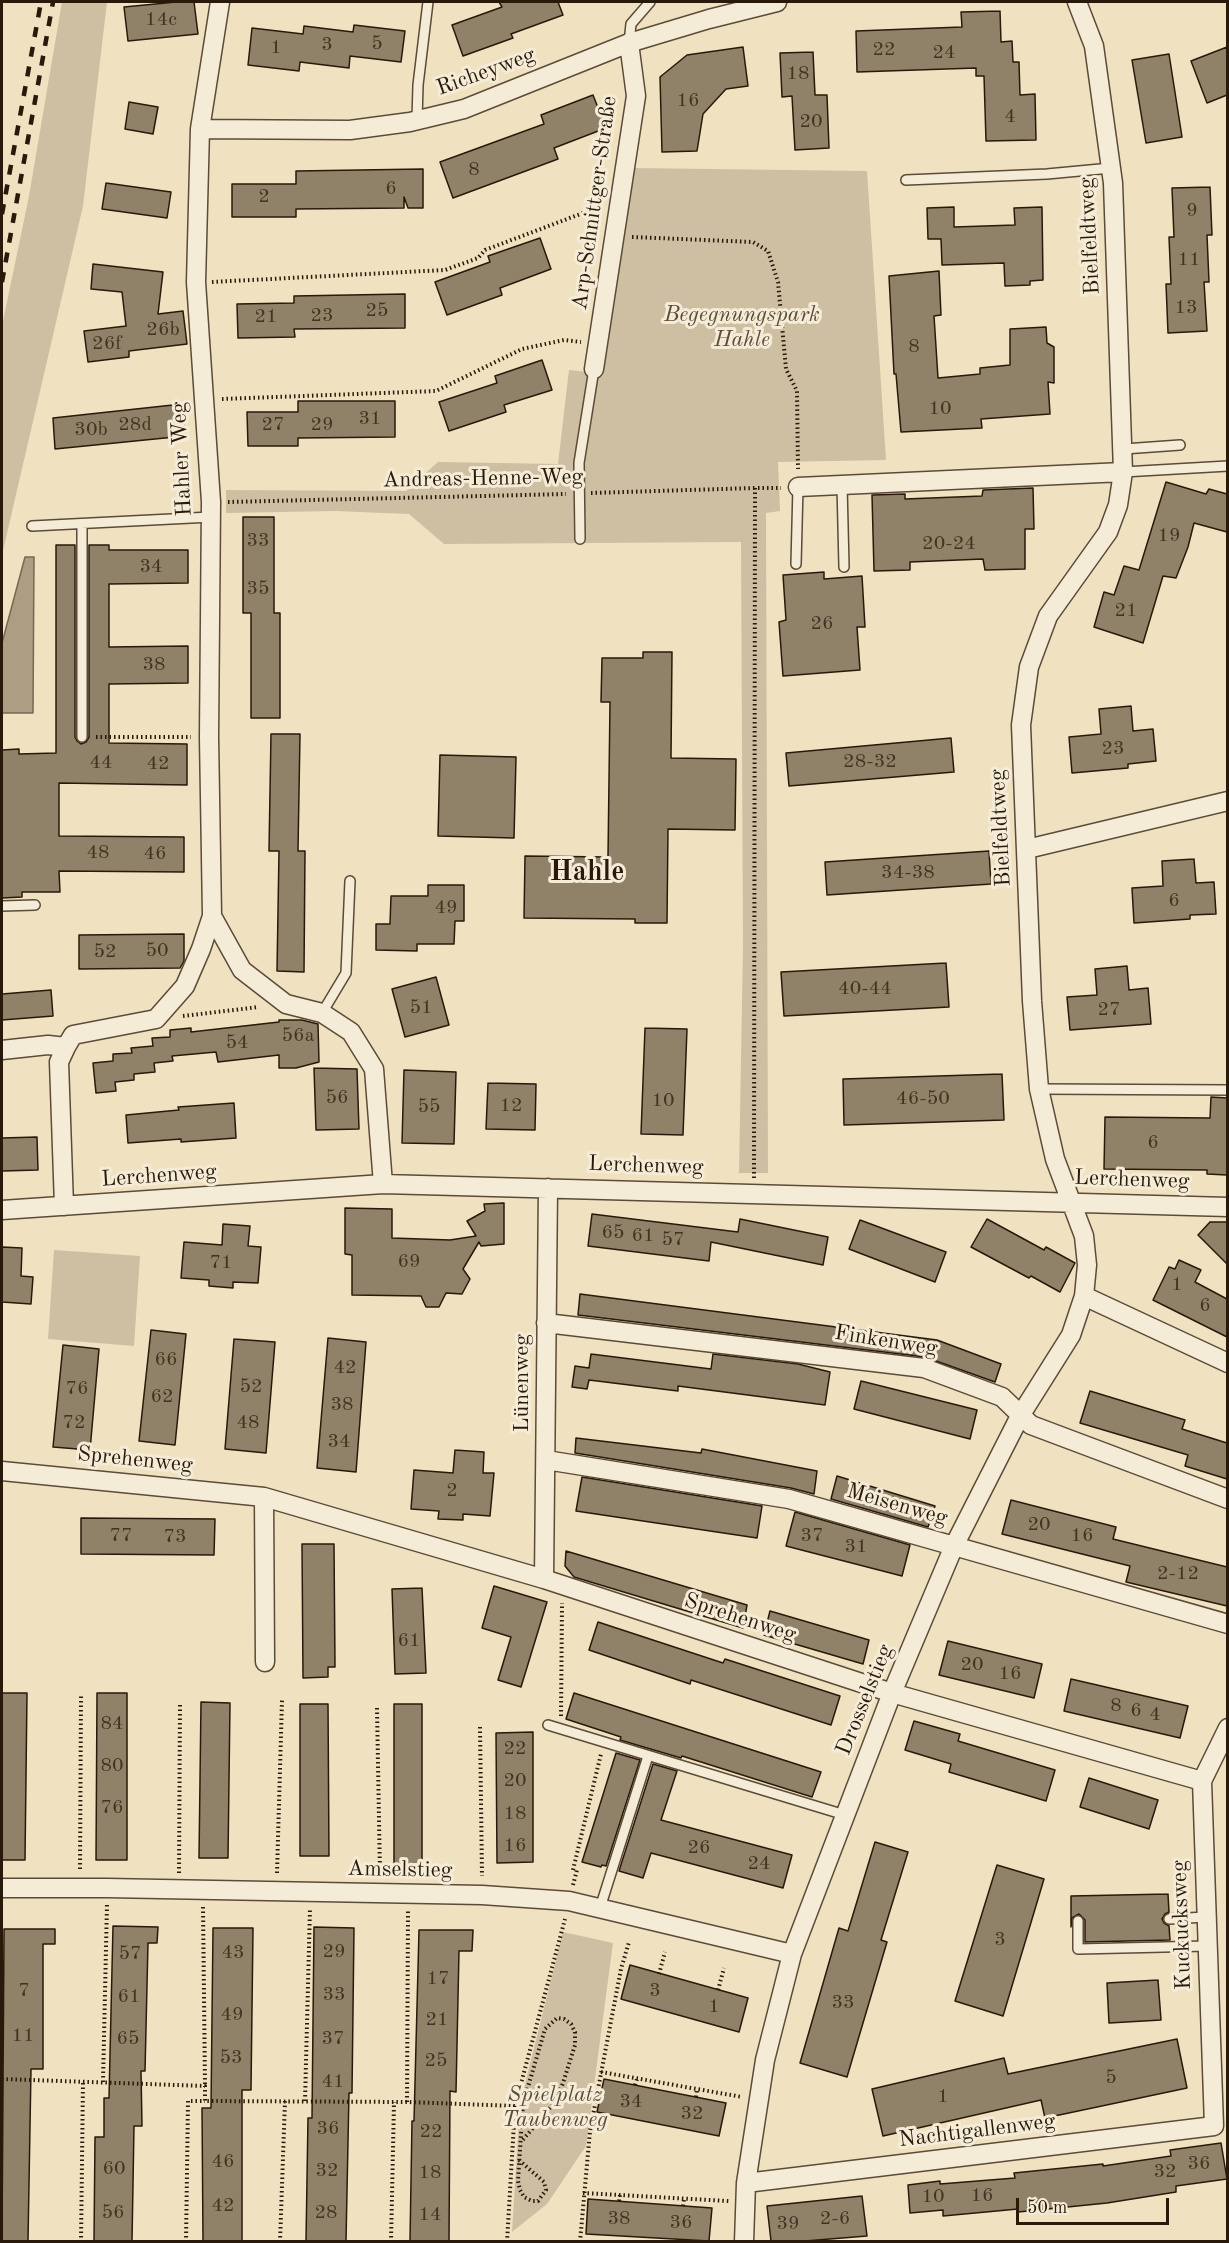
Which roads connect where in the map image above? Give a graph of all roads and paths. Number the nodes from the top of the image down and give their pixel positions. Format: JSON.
{"nodes":[{"id":1,"x":220,"y":2,"type":"edge"},
{"id":2,"x":428,"y":2,"type":"edge"},
{"id":3,"x":650,"y":2,"type":"edge"},
{"id":4,"x":777,"y":2,"type":"edge"},
{"id":5,"x":1077,"y":2,"type":"edge"},
{"id":6,"x":741,"y":6,"type":"edge"},
{"id":7,"x":629,"y":43,"type":"junction"},
{"id":8,"x":417,"y":120,"type":"junction"},
{"id":9,"x":200,"y":129,"type":"junction"},
{"id":10,"x":1111,"y":168,"type":"junction"},
{"id":11,"x":906,"y":180,"type":"dead end"},
{"id":12,"x":618,"y":216,"type":"junction"},
{"id":13,"x":614,"y":237,"type":"junction"},
{"id":14,"x":196,"y":282,"type":"junction"},
{"id":15,"x":598,"y":344,"type":"junction"},
{"id":16,"x":594,"y":369,"type":"joint"},
{"id":17,"x":203,"y":399,"type":"junction"},
{"id":18,"x":1180,"y":445,"type":"dead end"},
{"id":19,"x":1124,"y":449,"type":"junction"},
{"id":20,"x":1227,"y":466,"type":"edge"},
{"id":21,"x":1123,"y":472,"type":"junction"},
{"id":22,"x":842,"y":485,"type":"junction"},
{"id":23,"x":798,"y":487,"type":"junction"},
{"id":24,"x":755,"y":488,"type":"junction"},
{"id":25,"x":580,"y":493,"type":"junction"},
{"id":26,"x":211,"y":509,"type":"junction"},
{"id":27,"x":82,"y":524,"type":"junction"},
{"id":28,"x":32,"y":526,"type":"dead end"},
{"id":29,"x":580,"y":539,"type":"dead end"},
{"id":30,"x":796,"y":564,"type":"dead end"},
{"id":31,"x":844,"y":567,"type":"dead end"},
{"id":32,"x":82,"y":737,"type":"joint"},
{"id":33,"x":209,"y":737,"type":"junction"},
{"id":34,"x":1227,"y":801,"type":"edge"},
{"id":35,"x":1027,"y":849,"type":"junction"},
{"id":36,"x":350,"y":881,"type":"dead end"},
{"id":37,"x":35,"y":905,"type":"dead end"},
{"id":38,"x":2,"y":906,"type":"edge"},
{"id":39,"x":212,"y":916,"type":"junction"},
{"id":40,"x":286,"y":1004,"type":"junction"},
{"id":41,"x":322,"y":1013,"type":"junction"},
{"id":42,"x":156,"y":1019,"type":"junction"},
{"id":43,"x":66,"y":1047,"type":"junction"},
{"id":44,"x":2,"y":1050,"type":"edge"},
{"id":45,"x":1039,"y":1089,"type":"junction"},
{"id":46,"x":1227,"y":1090,"type":"edge"},
{"id":47,"x":383,"y":1184,"type":"junction"},
{"id":48,"x":548,"y":1188,"type":"junction"},
{"id":49,"x":754,"y":1193,"type":"junction"},
{"id":50,"x":1071,"y":1202,"type":"junction"},
{"id":51,"x":64,"y":1206,"type":"junction"},
{"id":52,"x":1227,"y":1207,"type":"edge"},
{"id":53,"x":2,"y":1210,"type":"edge"},
{"id":54,"x":1084,"y":1296,"type":"junction"},
{"id":55,"x":546,"y":1323,"type":"junction"},
{"id":56,"x":1227,"y":1363,"type":"edge"},
{"id":57,"x":1020,"y":1416,"type":"junction"},
{"id":58,"x":546,"y":1460,"type":"junction"},
{"id":59,"x":2,"y":1471,"type":"edge"},
{"id":60,"x":264,"y":1497,"type":"junction"},
{"id":61,"x":1227,"y":1499,"type":"edge"},
{"id":62,"x":954,"y":1546,"type":"junction"},
{"id":63,"x":544,"y":1579,"type":"junction"},
{"id":64,"x":563,"y":1585,"type":"junction"},
{"id":65,"x":1227,"y":1624,"type":"edge"},
{"id":66,"x":265,"y":1662,"type":"dead end"},
{"id":67,"x":892,"y":1693,"type":"junction"},
{"id":68,"x":81,"y":1696,"type":"dead end"},
{"id":69,"x":282,"y":1700,"type":"dead end"},
{"id":70,"x":180,"y":1702,"type":"dead end"},
{"id":71,"x":377,"y":1708,"type":"dead end"},
{"id":72,"x":548,"y":1725,"type":"dead end"},
{"id":73,"x":480,"y":1727,"type":"dead end"},
{"id":74,"x":561,"y":1728,"type":"junction"},
{"id":75,"x":1227,"y":1728,"type":"edge"},
{"id":76,"x":604,"y":1743,"type":"junction"},
{"id":77,"x":648,"y":1756,"type":"junction"},
{"id":78,"x":1202,"y":1781,"type":"junction"},
{"id":79,"x":845,"y":1815,"type":"junction"},
{"id":80,"x":573,"y":1870,"type":"dead end"},
{"id":81,"x":2,"y":1888,"type":"edge"},
{"id":82,"x":79,"y":1888,"type":"junction"},
{"id":83,"x":107,"y":1888,"type":"junction"},
{"id":84,"x":179,"y":1890,"type":"junction"},
{"id":85,"x":203,"y":1890,"type":"junction"},
{"id":86,"x":276,"y":1892,"type":"junction"},
{"id":87,"x":310,"y":1892,"type":"junction"},
{"id":88,"x":380,"y":1893,"type":"junction"},
{"id":89,"x":408,"y":1894,"type":"junction"},
{"id":90,"x":482,"y":1895,"type":"junction"},
{"id":91,"x":569,"y":1901,"type":"junction"},
{"id":92,"x":600,"y":1908,"type":"junction"},
{"id":93,"x":1206,"y":1917,"type":"junction"},
{"id":94,"x":1169,"y":1919,"type":"dead end"},
{"id":95,"x":1078,"y":1921,"type":"dead end"},
{"id":96,"x":629,"y":1942,"type":"dead end"},
{"id":97,"x":1207,"y":1946,"type":"junction"},
{"id":98,"x":665,"y":1952,"type":"dead end"},
{"id":99,"x":792,"y":1954,"type":"junction"},
{"id":100,"x":724,"y":1968,"type":"dead end"},
{"id":101,"x":659,"y":1974,"type":"dead end"},
{"id":102,"x":718,"y":1990,"type":"dead end"},
{"id":103,"x":601,"y":2072,"type":"junction"},
{"id":104,"x":2,"y":2079,"type":"edge"},
{"id":105,"x":637,"y":2079,"type":"junction"},
{"id":106,"x":83,"y":2081,"type":"junction"},
{"id":107,"x":103,"y":2082,"type":"junction"},
{"id":108,"x":635,"y":2085,"type":"dead end"},
{"id":109,"x":205,"y":2086,"type":"junction"},
{"id":110,"x":697,"y":2089,"type":"junction"},
{"id":111,"x":696,"y":2097,"type":"dead end"},
{"id":112,"x":759,"y":2100,"type":"junction"},
{"id":113,"x":205,"y":2101,"type":"junction"},
{"id":114,"x":285,"y":2101,"type":"junction"},
{"id":115,"x":305,"y":2101,"type":"junction"},
{"id":116,"x":394,"y":2102,"type":"junction"},
{"id":117,"x":407,"y":2102,"type":"junction"},
{"id":118,"x":515,"y":2106,"type":"junction"},
{"id":119,"x":1214,"y":2126,"type":"joint"},
{"id":120,"x":521,"y":2142,"type":"junction"},
{"id":121,"x":519,"y":2160,"type":"junction"},
{"id":122,"x":746,"y":2182,"type":"junction"},
{"id":123,"x":583,"y":2193,"type":"junction"},
{"id":124,"x":620,"y":2195,"type":"junction"},
{"id":125,"x":684,"y":2199,"type":"junction"},
{"id":126,"x":619,"y":2201,"type":"dead end"},
{"id":127,"x":745,"y":2202,"type":"junction"},
{"id":128,"x":683,"y":2206,"type":"dead end"},
{"id":129,"x":81,"y":2241,"type":"edge"},
{"id":130,"x":186,"y":2241,"type":"edge"},
{"id":131,"x":280,"y":2241,"type":"edge"},
{"id":132,"x":391,"y":2241,"type":"edge"},
{"id":133,"x":507,"y":2241,"type":"edge"},
{"id":134,"x":580,"y":2241,"type":"edge"},
{"id":135,"x":744,"y":2241,"type":"edge"}],
"edges":[{"from":1,"to":9,"type":"street","name":"Hahler Weg"},
{"from":2,"to":8,"type":"lane"},
{"from":3,"to":7,"type":"lane"},
{"from":4,"to":6,"type":"street","name":"Richeyweg"},
{"from":5,"to":10,"type":"street","name":"Bielfeldtweg"},
{"from":6,"to":7,"type":"street","name":"Richeyweg"},
{"from":7,"to":8,"type":"street","name":"Richeyweg"},
{"from":7,"to":12,"type":"street","name":"Arp-Schnittger-Straße"},
{"from":8,"to":9,"type":"street","name":"Richeyweg"},
{"from":9,"to":14,"type":"street","name":"Hahler Weg"},
{"from":10,"to":11,"type":"lane"},
{"from":10,"to":19,"type":"street","name":"Bielfeldtweg"},
{"from":12,"to":13,"type":"street","name":"Arp-Schnittger-Straße"},
{"from":12,"to":14,"type":"path"},
{"from":13,"to":15,"type":"street","name":"Arp-Schnittger-Straße"},
{"from":13,"to":23,"type":"path"},
{"from":14,"to":17,"type":"street","name":"Hahler Weg"},
{"from":15,"to":16,"type":"street","name":"Arp-Schnittger-Straße"},
{"from":15,"to":17,"type":"path"},
{"from":16,"to":25,"type":"lane"},
{"from":17,"to":26,"type":"street","name":"Hahler Weg"},
{"from":18,"to":19,"type":"lane"},
{"from":19,"to":21,"type":"street","name":"Bielfeldtweg"},
{"from":20,"to":21,"type":"lane"},
{"from":21,"to":22,"type":"street"},
{"from":21,"to":35,"type":"street","name":"Bielfeldtweg"},
{"from":22,"to":23,"type":"street"},
{"from":22,"to":31,"type":"lane"},
{"from":23,"to":24,"type":"path","name":"Andreas-Henne-Weg"},
{"from":23,"to":30,"type":"lane"},
{"from":24,"to":25,"type":"path","name":"Andreas-Henne-Weg"},
{"from":24,"to":49,"type":"path"},
{"from":25,"to":26,"type":"path","name":"Andreas-Henne-Weg"},
{"from":25,"to":29,"type":"lane"},
{"from":26,"to":27,"type":"lane"},
{"from":26,"to":33,"type":"street","name":"Hahler Weg"},
{"from":27,"to":28,"type":"lane"},
{"from":27,"to":32,"type":"lane"},
{"from":32,"to":33,"type":"path"},
{"from":33,"to":39,"type":"street","name":"Hahler Weg"},
{"from":34,"to":35,"type":"street"},
{"from":35,"to":45,"type":"street","name":"Bielfeldtweg"},
{"from":36,"to":41,"type":"lane"},
{"from":37,"to":38,"type":"lane"},
{"from":39,"to":40,"type":"street","name":"Hahler Weg"},
{"from":39,"to":42,"type":"street","name":"Hahler Weg"},
{"from":40,"to":41,"type":"street","name":"Hahler Weg"},
{"from":40,"to":42,"type":"path"},
{"from":41,"to":47,"type":"street","name":"Hahler Weg"},
{"from":42,"to":43,"type":"street"},
{"from":43,"to":44,"type":"street"},
{"from":43,"to":51,"type":"street"},
{"from":45,"to":46,"type":"lane"},
{"from":45,"to":50,"type":"street","name":"Bielfeldtweg"},
{"from":47,"to":48,"type":"street","name":"Lerchenweg"},
{"from":47,"to":51,"type":"street","name":"Lerchenweg"},
{"from":48,"to":49,"type":"street","name":"Lerchenweg"},
{"from":48,"to":55,"type":"street","name":"Lünenweg"},
{"from":49,"to":50,"type":"street","name":"Lerchenweg"},
{"from":50,"to":52,"type":"street","name":"Lerchenweg"},
{"from":50,"to":54,"type":"street","name":"Drosselstieg"},
{"from":51,"to":53,"type":"street","name":"Lerchenweg"},
{"from":54,"to":56,"type":"street"},
{"from":54,"to":57,"type":"street","name":"Drosselstieg"},
{"from":55,"to":57,"type":"street","name":"Finkenweg"},
{"from":55,"to":58,"type":"street","name":"Lünenweg"},
{"from":57,"to":61,"type":"street","name":"Finkenweg"},
{"from":57,"to":62,"type":"street","name":"Drosselstieg"},
{"from":58,"to":62,"type":"street","name":"Meisenweg"},
{"from":58,"to":63,"type":"street","name":"Lünenweg"},
{"from":59,"to":60,"type":"street","name":"Sprehenweg"},
{"from":60,"to":63,"type":"street","name":"Sprehenweg"},
{"from":60,"to":66,"type":"street"},
{"from":62,"to":65,"type":"street","name":"Meisenweg"},
{"from":62,"to":67,"type":"street","name":"Drosselstieg"},
{"from":63,"to":64,"type":"street","name":"Sprehenweg"},
{"from":64,"to":67,"type":"street","name":"Sprehenweg"},
{"from":64,"to":74,"type":"path"},
{"from":67,"to":78,"type":"street","name":"Sprehenweg"},
{"from":67,"to":79,"type":"street","name":"Drosselstieg"},
{"from":68,"to":82,"type":"path"},
{"from":69,"to":86,"type":"path"},
{"from":70,"to":84,"type":"path"},
{"from":71,"to":88,"type":"path"},
{"from":72,"to":74,"type":"lane"},
{"from":73,"to":90,"type":"path"},
{"from":74,"to":76,"type":"lane"},
{"from":75,"to":78,"type":"street","name":"Kuckucksweg"},
{"from":76,"to":77,"type":"lane"},
{"from":76,"to":80,"type":"path"},
{"from":77,"to":79,"type":"lane"},
{"from":77,"to":92,"type":"lane"},
{"from":78,"to":93,"type":"street","name":"Kuckucksweg"},
{"from":79,"to":99,"type":"street","name":"Drosselstieg"},
{"from":81,"to":82,"type":"street","name":"Amselstieg"},
{"from":82,"to":83,"type":"street","name":"Amselstieg"},
{"from":83,"to":84,"type":"street","name":"Amselstieg"},
{"from":83,"to":107,"type":"path"},
{"from":84,"to":85,"type":"street","name":"Amselstieg"},
{"from":85,"to":86,"type":"street","name":"Amselstieg"},
{"from":85,"to":109,"type":"path"},
{"from":86,"to":87,"type":"street","name":"Amselstieg"},
{"from":87,"to":88,"type":"street","name":"Amselstieg"},
{"from":87,"to":115,"type":"path"},
{"from":88,"to":89,"type":"street","name":"Amselstieg"},
{"from":89,"to":90,"type":"street","name":"Amselstieg"},
{"from":89,"to":117,"type":"path"},
{"from":90,"to":91,"type":"street","name":"Amselstieg"},
{"from":91,"to":92,"type":"street","name":"Amselstieg"},
{"from":91,"to":118,"type":"path"},
{"from":92,"to":99,"type":"street","name":"Amselstieg"},
{"from":93,"to":94,"type":"lane"},
{"from":93,"to":97,"type":"street","name":"Kuckucksweg"},
{"from":95,"to":97,"type":"lane"},
{"from":96,"to":103,"type":"path"},
{"from":97,"to":119,"type":"street","name":"Kuckucksweg"},
{"from":98,"to":101,"type":"path"},
{"from":99,"to":112,"type":"street","name":"Drosselstieg"},
{"from":100,"to":102,"type":"path"},
{"from":103,"to":105,"type":"path"},
{"from":103,"to":123,"type":"path"},
{"from":104,"to":106,"type":"path"},
{"from":105,"to":108,"type":"path"},
{"from":105,"to":110,"type":"path"},
{"from":106,"to":107,"type":"path"},
{"from":106,"to":129,"type":"path"},
{"from":107,"to":109,"type":"path"},
{"from":109,"to":113,"type":"path"},
{"from":110,"to":111,"type":"path"},
{"from":110,"to":112,"type":"path"},
{"from":112,"to":122,"type":"street","name":"Drosselstieg"},
{"from":113,"to":114,"type":"path"},
{"from":113,"to":130,"type":"path"},
{"from":114,"to":115,"type":"path"},
{"from":114,"to":131,"type":"path"},
{"from":115,"to":116,"type":"path"},
{"from":116,"to":117,"type":"path"},
{"from":116,"to":132,"type":"path"},
{"from":117,"to":118,"type":"path"},
{"from":118,"to":133,"type":"path"},
{"from":119,"to":122,"type":"street","name":"Nachtigallenweg"},
{"from":120,"to":120,"type":"path"},
{"from":120,"to":121,"type":"path"},
{"from":121,"to":121,"type":"path"},
{"from":122,"to":127,"type":"street","name":"Drosselstieg"},
{"from":123,"to":124,"type":"path"},
{"from":123,"to":134,"type":"path"},
{"from":124,"to":125,"type":"path"},
{"from":124,"to":126,"type":"path"},
{"from":125,"to":127,"type":"path"},
{"from":125,"to":128,"type":"path"},
{"from":127,"to":135,"type":"street","name":"Drosselstieg"}]}
